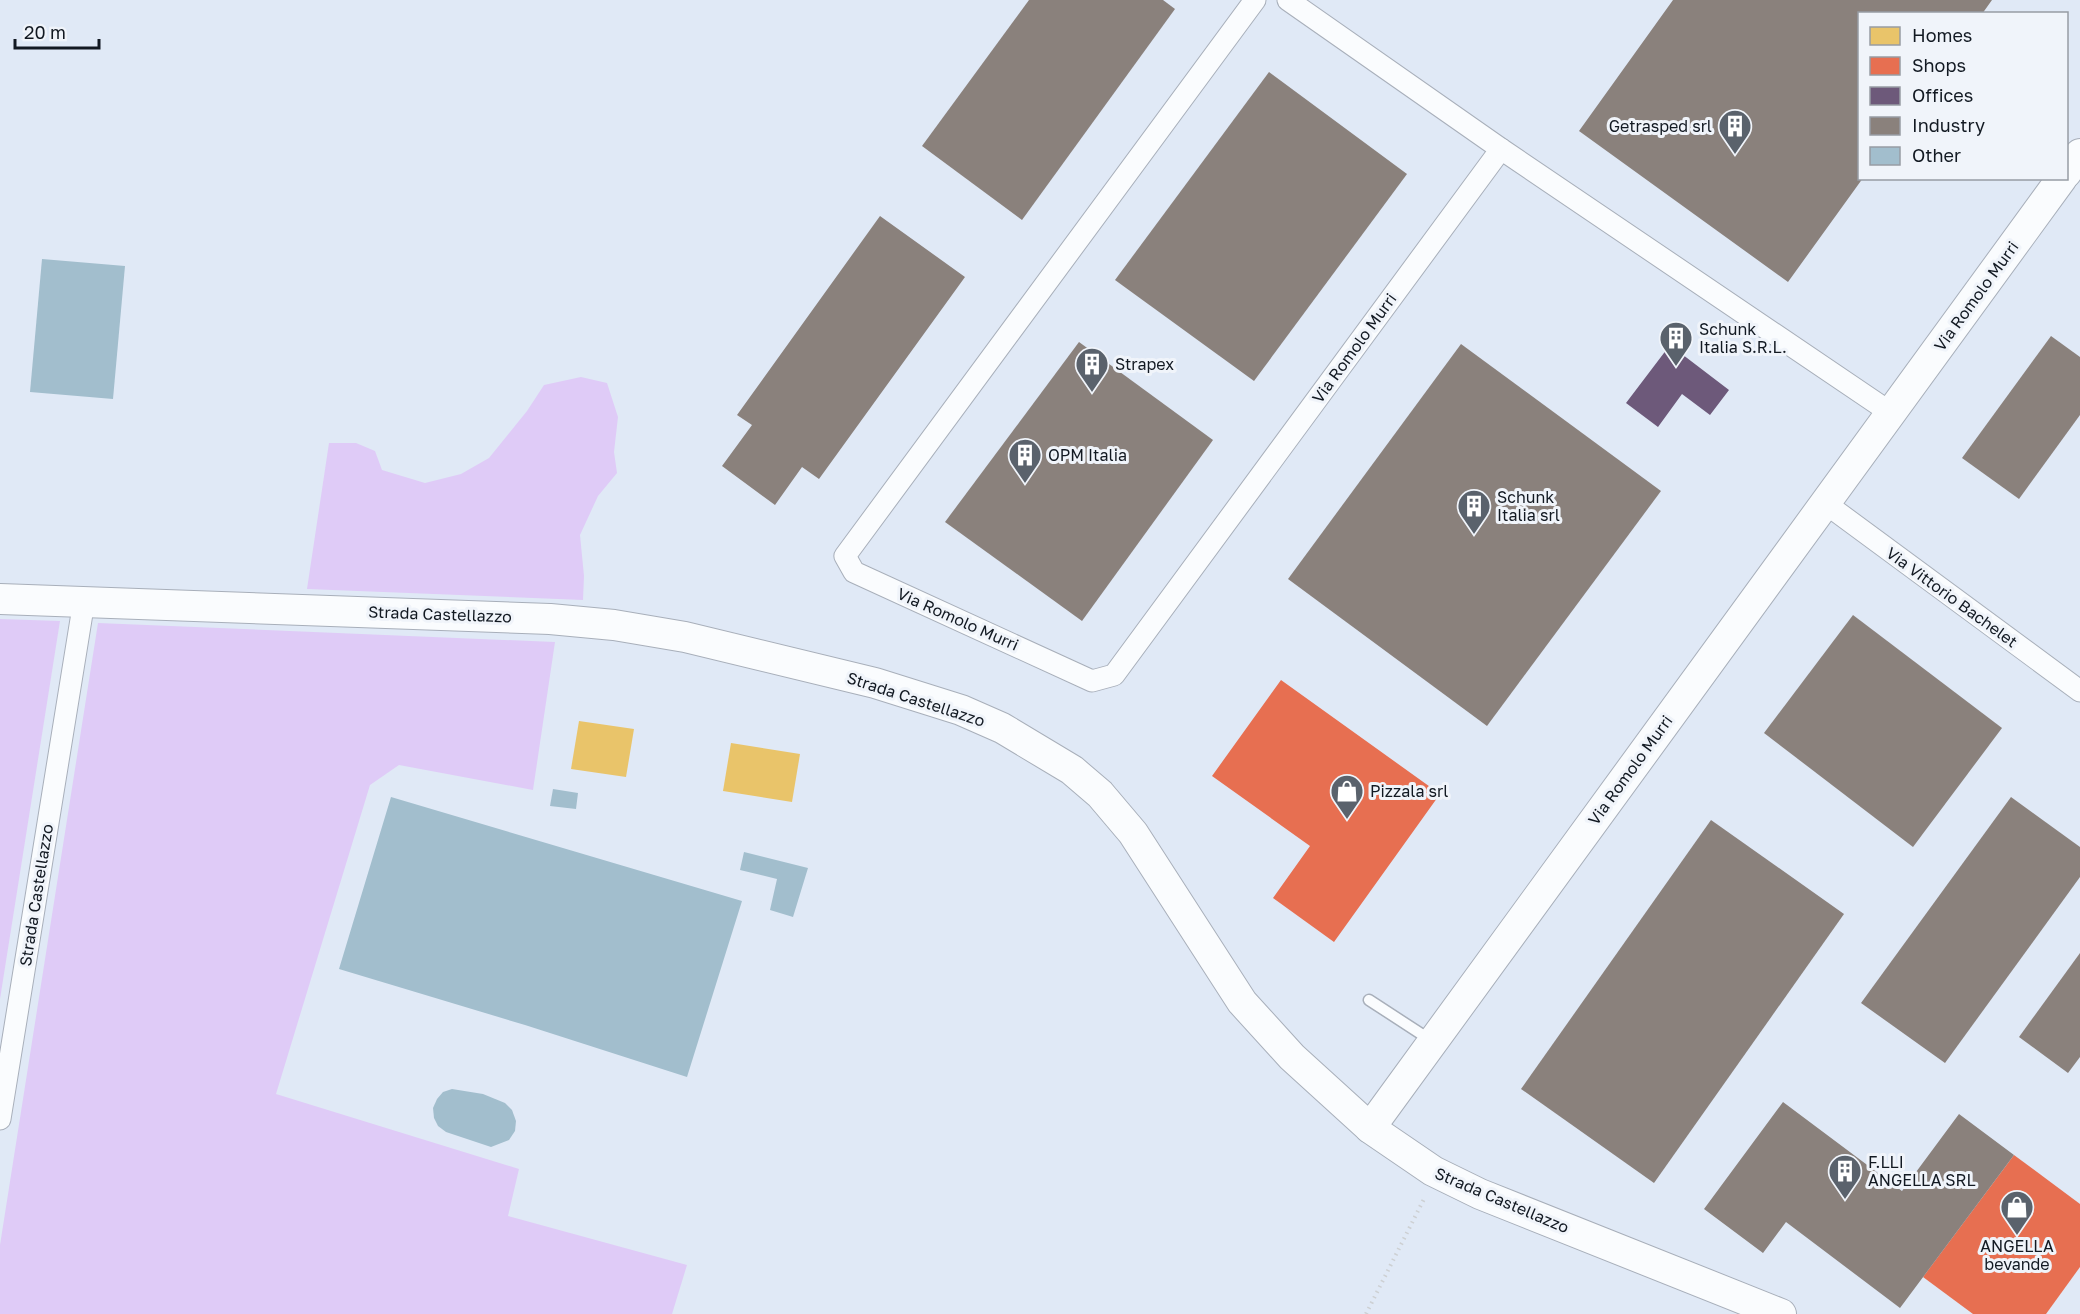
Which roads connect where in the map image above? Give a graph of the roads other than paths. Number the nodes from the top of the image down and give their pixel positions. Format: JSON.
{"nodes":[{"id":1,"x":1255,"y":0,"type":"edge"},
{"id":2,"x":1288,"y":0,"type":"edge"},
{"id":3,"x":1501,"y":149,"type":"junction"},
{"id":4,"x":2080,"y":154,"type":"edge"},
{"id":5,"x":2068,"y":172,"type":"edge"},
{"id":6,"x":2061,"y":180,"type":"edge"},
{"id":7,"x":1890,"y":414,"type":"junction"},
{"id":8,"x":1825,"y":503,"type":"junction"},
{"id":9,"x":0,"y":599,"type":"edge"},
{"id":10,"x":84,"y":601,"type":"junction"},
{"id":11,"x":2080,"y":691,"type":"edge"},
{"id":12,"x":1369,"y":1000,"type":"dead end"},
{"id":13,"x":1432,"y":1041,"type":"junction"},
{"id":14,"x":0,"y":1119,"type":"edge"},
{"id":15,"x":1370,"y":1128,"type":"junction"},
{"id":16,"x":1781,"y":1314,"type":"edge"}],
"edges":[{"from":1,"to":3,"type":"street","name":"Via Romolo Murri"},
{"from":2,"to":3,"type":"street"},
{"from":3,"to":7,"type":"street"},
{"from":4,"to":5,"type":"street"},
{"from":6,"to":7,"type":"street","name":"Via Romolo Murri"},
{"from":7,"to":8,"type":"street","name":"Via Romolo Murri"},
{"from":8,"to":11,"type":"street","name":"Via Vittorio Bachelet"},
{"from":8,"to":13,"type":"street","name":"Via Romolo Murri"},
{"from":9,"to":10,"type":"street","name":"Strada Castellazzo"},
{"from":10,"to":14,"type":"street","name":"Strada Castellazzo"},
{"from":10,"to":15,"type":"street","name":"Strada Castellazzo"},
{"from":12,"to":13,"type":"lane"},
{"from":13,"to":15,"type":"street","name":"Via Romolo Murri"},
{"from":15,"to":16,"type":"street","name":"Strada Castellazzo"}]}
